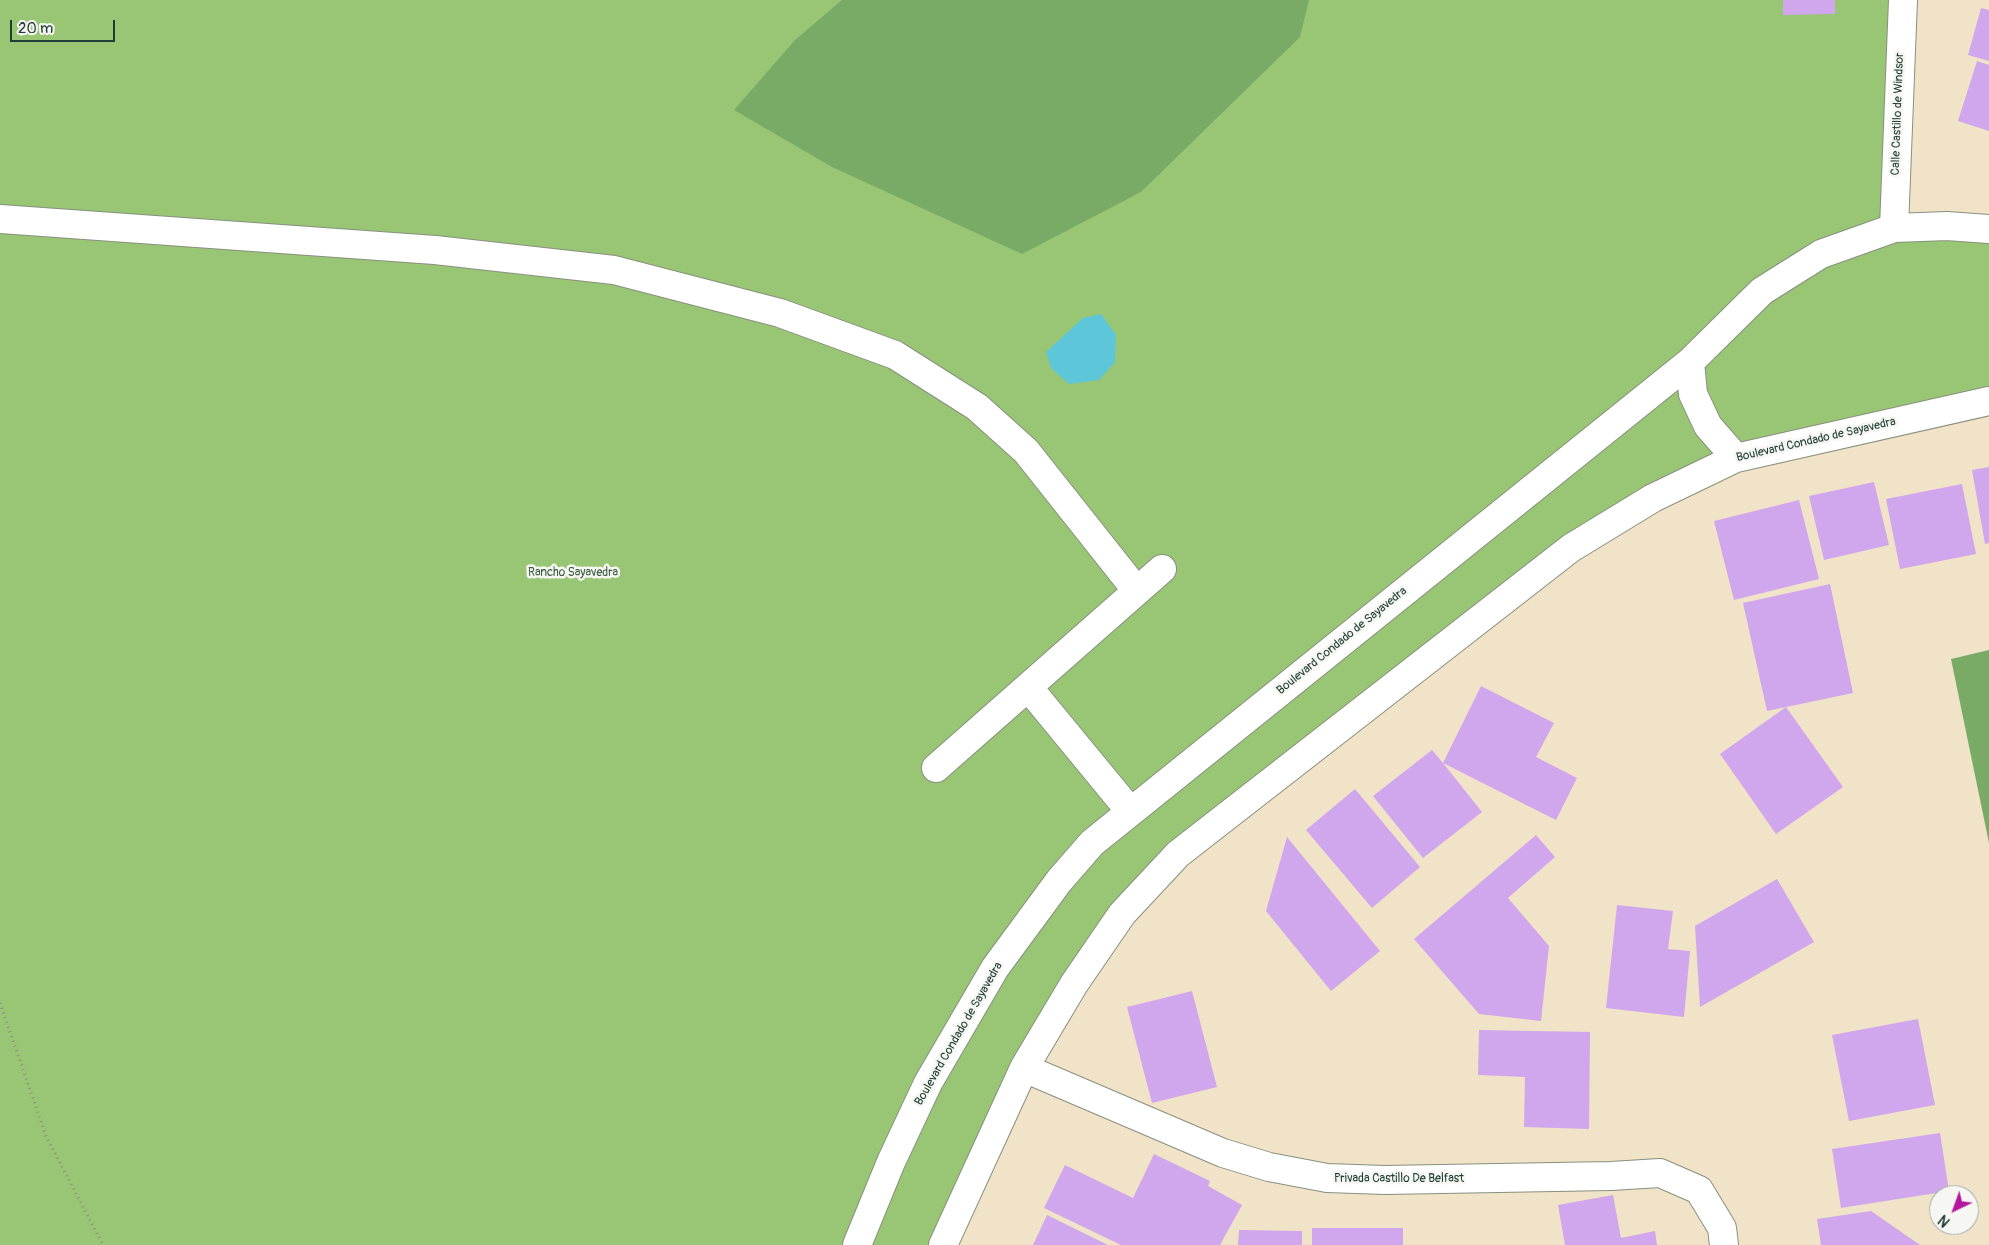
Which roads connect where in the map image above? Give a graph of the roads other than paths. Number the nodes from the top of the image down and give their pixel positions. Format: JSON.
{"nodes":[{"id":1,"x":1903,"y":0,"type":"edge"},
{"id":2,"x":0,"y":219,"type":"edge"},
{"id":3,"x":1894,"y":228,"type":"junction"},
{"id":4,"x":1989,"y":229,"type":"edge"},
{"id":5,"x":1690,"y":362,"type":"junction"},
{"id":6,"x":1989,"y":401,"type":"edge"},
{"id":7,"x":1736,"y":458,"type":"junction"},
{"id":8,"x":1162,"y":569,"type":"dead end"},
{"id":9,"x":1137,"y":591,"type":"junction"},
{"id":10,"x":1028,"y":687,"type":"junction"},
{"id":11,"x":936,"y":768,"type":"dead end"},
{"id":12,"x":1130,"y":811,"type":"junction"},
{"id":13,"x":1024,"y":1068,"type":"junction"},
{"id":14,"x":857,"y":1245,"type":"edge"},
{"id":15,"x":943,"y":1245,"type":"edge"},
{"id":16,"x":1724,"y":1245,"type":"edge"}],
"edges":[{"from":1,"to":3,"type":"street","name":"Calle Castillo de Windsor"},
{"from":2,"to":9,"type":"street"},
{"from":3,"to":4,"type":"street","name":"Boulevard Condado de Sayavedra"},
{"from":3,"to":5,"type":"street","name":"Boulevard Condado de Sayavedra"},
{"from":5,"to":7,"type":"street"},
{"from":5,"to":12,"type":"street","name":"Boulevard Condado de Sayavedra"},
{"from":6,"to":7,"type":"street","name":"Boulevard Condado de Sayavedra"},
{"from":7,"to":13,"type":"street","name":"Boulevard Condado de Sayavedra"},
{"from":8,"to":9,"type":"street"},
{"from":9,"to":10,"type":"street"},
{"from":10,"to":11,"type":"street"},
{"from":10,"to":12,"type":"street"},
{"from":12,"to":14,"type":"street","name":"Boulevard Condado de Sayavedra"},
{"from":13,"to":15,"type":"street","name":"Boulevard Condado de Sayavedra"},
{"from":13,"to":16,"type":"street","name":"Privada Castillo De Belfast"}]}
